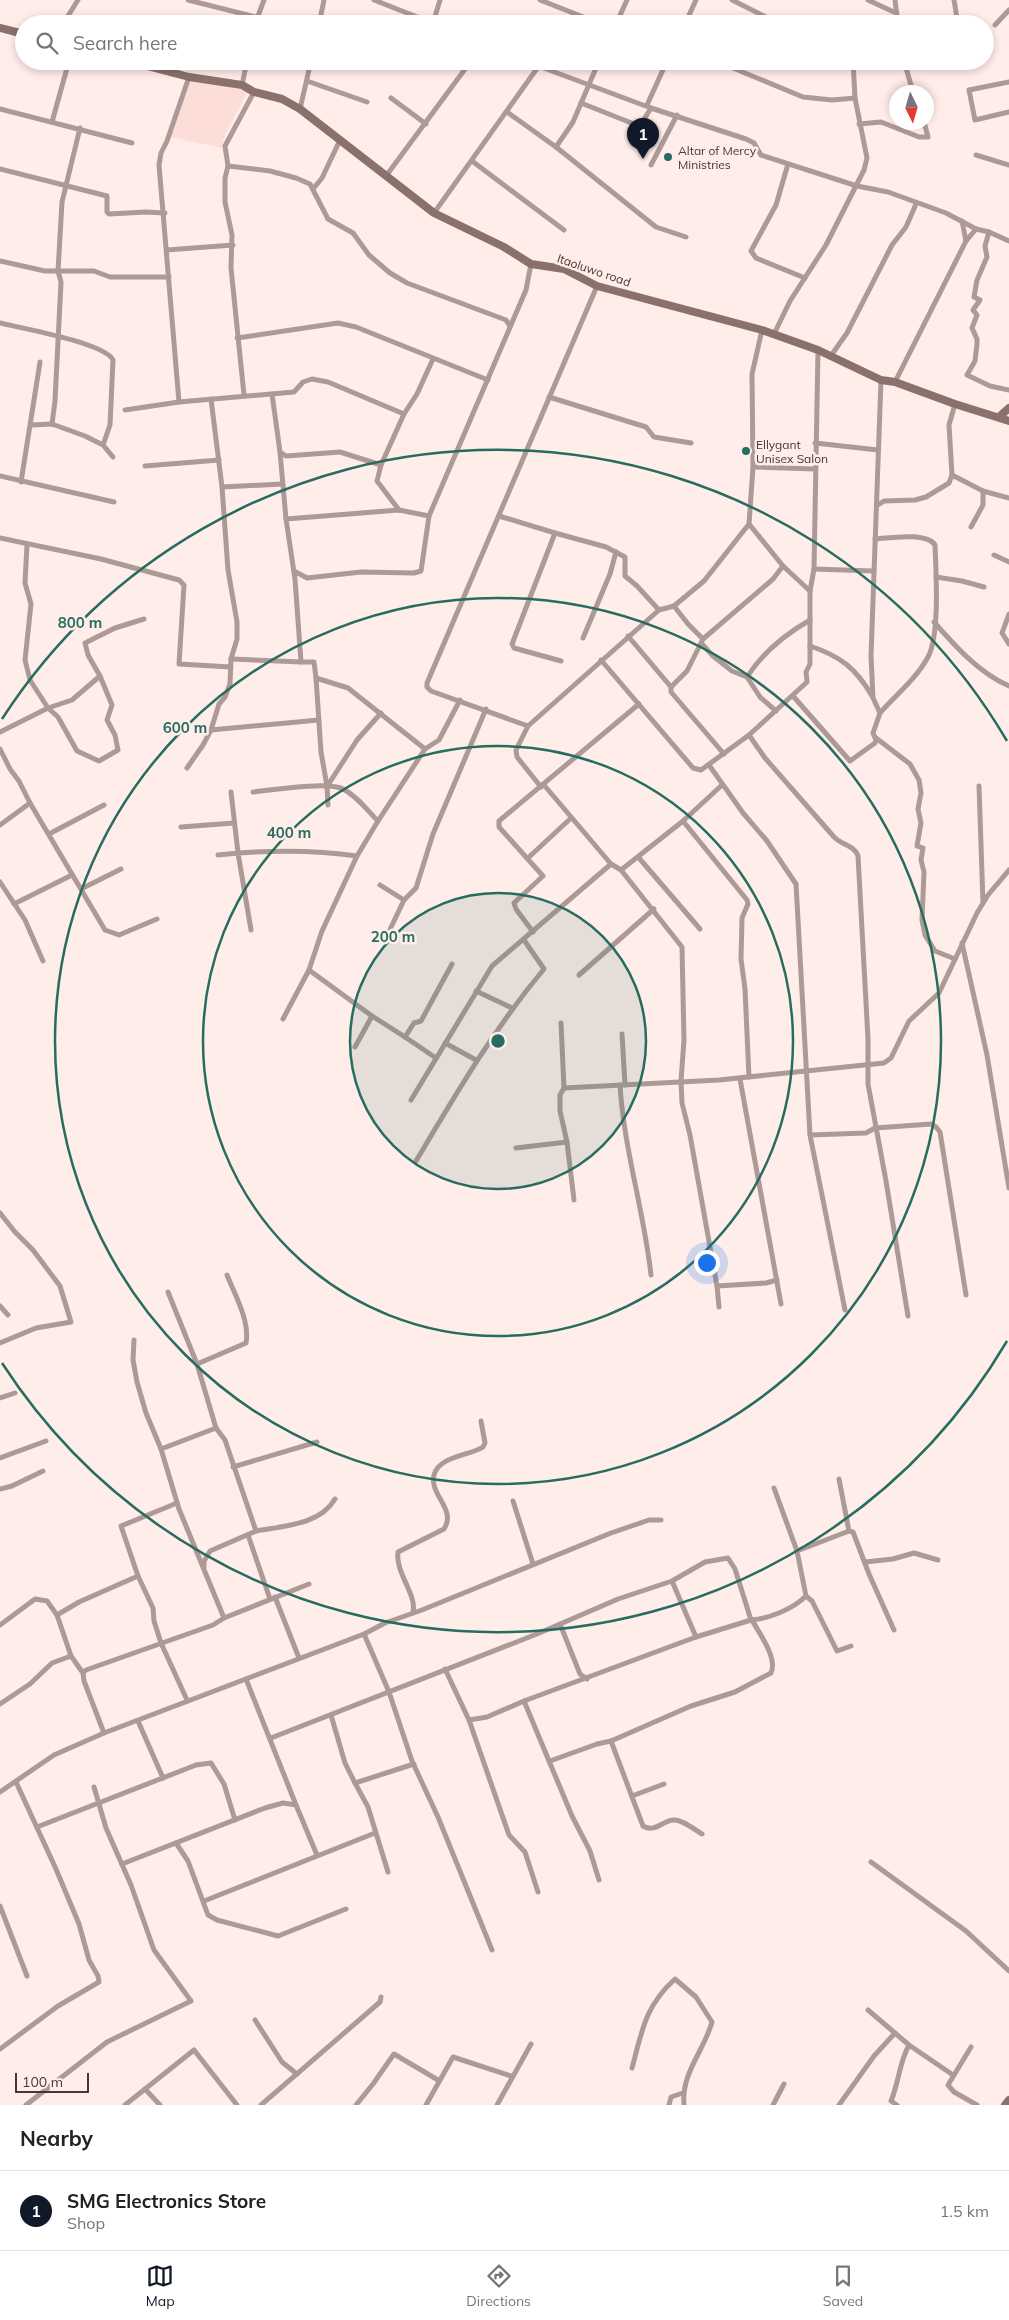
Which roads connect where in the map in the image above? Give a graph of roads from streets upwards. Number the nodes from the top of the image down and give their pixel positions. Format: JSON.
{"nodes":[{"id":1,"x":78,"y":0,"type":"edge"},
{"id":2,"x":188,"y":0,"type":"edge"},
{"id":3,"x":264,"y":0,"type":"edge"},
{"id":4,"x":324,"y":0,"type":"edge"},
{"id":5,"x":374,"y":0,"type":"edge"},
{"id":6,"x":440,"y":0,"type":"edge"},
{"id":7,"x":540,"y":0,"type":"edge"},
{"id":8,"x":627,"y":0,"type":"edge"},
{"id":9,"x":696,"y":0,"type":"edge"},
{"id":10,"x":732,"y":0,"type":"edge"},
{"id":11,"x":868,"y":0,"type":"edge"},
{"id":12,"x":895,"y":0,"type":"edge"},
{"id":13,"x":954,"y":0,"type":"edge"},
{"id":14,"x":1009,"y":10,"type":"edge"},
{"id":15,"x":896,"y":13,"type":"joint"},
{"id":16,"x":69,"y":15,"type":"edge"},
{"id":17,"x":248,"y":15,"type":"edge"},
{"id":18,"x":257,"y":15,"type":"edge"},
{"id":19,"x":321,"y":15,"type":"edge"},
{"id":20,"x":412,"y":15,"type":"edge"},
{"id":21,"x":436,"y":15,"type":"edge"},
{"id":22,"x":578,"y":15,"type":"edge"},
{"id":23,"x":620,"y":15,"type":"edge"},
{"id":24,"x":689,"y":15,"type":"edge"},
{"id":25,"x":762,"y":15,"type":"edge"},
{"id":26,"x":956,"y":15,"type":"edge"},
{"id":27,"x":995,"y":25,"type":"dead end"},
{"id":28,"x":0,"y":28,"type":"edge"},
{"id":29,"x":15,"y":32,"type":"edge"},
{"id":30,"x":66,"y":70,"type":"edge"},
{"id":31,"x":162,"y":70,"type":"edge"},
{"id":32,"x":245,"y":70,"type":"edge"},
{"id":33,"x":309,"y":70,"type":"edge"},
{"id":34,"x":465,"y":70,"type":"edge"},
{"id":35,"x":536,"y":70,"type":"edge"},
{"id":36,"x":546,"y":70,"type":"edge"},
{"id":37,"x":595,"y":70,"type":"edge"},
{"id":38,"x":663,"y":70,"type":"edge"},
{"id":39,"x":738,"y":70,"type":"edge"},
{"id":40,"x":853,"y":70,"type":"edge"},
{"id":41,"x":907,"y":70,"type":"edge"},
{"id":42,"x":188,"y":77,"type":"junction"},
{"id":43,"x":307,"y":80,"type":"junction"},
{"id":44,"x":1009,"y":82,"type":"edge"},
{"id":45,"x":242,"y":85,"type":"junction"},
{"id":46,"x":588,"y":85,"type":"junction"},
{"id":47,"x":911,"y":85,"type":"edge"},
{"id":48,"x":254,"y":92,"type":"junction"},
{"id":49,"x":391,"y":98,"type":"dead end"},
{"id":50,"x":855,"y":98,"type":"junction"},
{"id":51,"x":367,"y":102,"type":"dead end"},
{"id":52,"x":581,"y":103,"type":"junction"},
{"id":53,"x":649,"y":106,"type":"junction"},
{"id":54,"x":300,"y":108,"type":"junction"},
{"id":55,"x":0,"y":109,"type":"edge"},
{"id":56,"x":507,"y":112,"type":"junction"},
{"id":57,"x":1009,"y":112,"type":"edge"},
{"id":58,"x":677,"y":115,"type":"junction"},
{"id":59,"x":52,"y":122,"type":"junction"},
{"id":60,"x":426,"y":124,"type":"junction"},
{"id":61,"x":859,"y":124,"type":"junction"},
{"id":62,"x":889,"y":125,"type":"edge"},
{"id":63,"x":80,"y":128,"type":"junction"},
{"id":64,"x":901,"y":130,"type":"edge"},
{"id":65,"x":926,"y":130,"type":"edge"},
{"id":66,"x":340,"y":140,"type":"junction"},
{"id":67,"x":132,"y":143,"type":"dead end"},
{"id":68,"x":556,"y":147,"type":"junction"},
{"id":69,"x":976,"y":155,"type":"dead end"},
{"id":70,"x":472,"y":161,"type":"junction"},
{"id":71,"x":788,"y":164,"type":"junction"},
{"id":72,"x":1009,"y":164,"type":"edge"},
{"id":73,"x":651,"y":165,"type":"dead end"},
{"id":74,"x":228,"y":166,"type":"junction"},
{"id":75,"x":0,"y":169,"type":"edge"},
{"id":76,"x":386,"y":176,"type":"junction"},
{"id":77,"x":67,"y":186,"type":"junction"},
{"id":78,"x":857,"y":186,"type":"junction"},
{"id":79,"x":313,"y":189,"type":"junction"},
{"id":80,"x":916,"y":204,"type":"junction"},
{"id":81,"x":165,"y":213,"type":"junction"},
{"id":82,"x":434,"y":213,"type":"junction"},
{"id":83,"x":962,"y":221,"type":"junction"},
{"id":84,"x":564,"y":230,"type":"dead end"},
{"id":85,"x":976,"y":230,"type":"junction"},
{"id":86,"x":990,"y":232,"type":"junction"},
{"id":87,"x":686,"y":237,"type":"dead end"},
{"id":88,"x":966,"y":241,"type":"junction"},
{"id":89,"x":1009,"y":242,"type":"edge"},
{"id":90,"x":233,"y":245,"type":"junction"},
{"id":91,"x":168,"y":250,"type":"junction"},
{"id":92,"x":0,"y":261,"type":"edge"},
{"id":93,"x":531,"y":264,"type":"junction"},
{"id":94,"x":58,"y":271,"type":"junction"},
{"id":95,"x":169,"y":277,"type":"junction"},
{"id":96,"x":805,"y":278,"type":"junction"},
{"id":97,"x":597,"y":286,"type":"junction"},
{"id":98,"x":0,"y":323,"type":"edge"},
{"id":99,"x":510,"y":326,"type":"junction"},
{"id":100,"x":762,"y":330,"type":"junction"},
{"id":101,"x":774,"y":334,"type":"junction"},
{"id":102,"x":58,"y":337,"type":"junction"},
{"id":103,"x":237,"y":338,"type":"junction"},
{"id":104,"x":818,"y":350,"type":"junction"},
{"id":105,"x":830,"y":357,"type":"junction"},
{"id":106,"x":433,"y":359,"type":"junction"},
{"id":107,"x":40,"y":362,"type":"dead end"},
{"id":108,"x":488,"y":380,"type":"junction"},
{"id":109,"x":881,"y":380,"type":"junction"},
{"id":110,"x":895,"y":382,"type":"junction"},
{"id":111,"x":1009,"y":390,"type":"edge"},
{"id":112,"x":272,"y":394,"type":"junction"},
{"id":113,"x":244,"y":395,"type":"junction"},
{"id":114,"x":549,"y":397,"type":"junction"},
{"id":115,"x":211,"y":399,"type":"junction"},
{"id":116,"x":179,"y":402,"type":"junction"},
{"id":117,"x":955,"y":404,"type":"junction"},
{"id":118,"x":1009,"y":408,"type":"edge"},
{"id":119,"x":125,"y":410,"type":"dead end"},
{"id":120,"x":404,"y":414,"type":"junction"},
{"id":121,"x":999,"y":418,"type":"junction"},
{"id":122,"x":1009,"y":421,"type":"edge"},
{"id":123,"x":52,"y":424,"type":"junction"},
{"id":124,"x":30,"y":425,"type":"junction"},
{"id":125,"x":691,"y":442,"type":"dead end"},
{"id":126,"x":815,"y":442,"type":"junction"},
{"id":127,"x":103,"y":445,"type":"junction"},
{"id":128,"x":878,"y":450,"type":"junction"},
{"id":129,"x":280,"y":452,"type":"junction"},
{"id":130,"x":113,"y":457,"type":"dead end"},
{"id":131,"x":219,"y":460,"type":"junction"},
{"id":132,"x":381,"y":465,"type":"junction"},
{"id":133,"x":145,"y":466,"type":"dead end"},
{"id":134,"x":753,"y":467,"type":"junction"},
{"id":135,"x":815,"y":469,"type":"junction"},
{"id":136,"x":952,"y":475,"type":"junction"},
{"id":137,"x":0,"y":476,"type":"edge"},
{"id":138,"x":21,"y":482,"type":"junction"},
{"id":139,"x":282,"y":484,"type":"junction"},
{"id":140,"x":222,"y":487,"type":"junction"},
{"id":141,"x":983,"y":491,"type":"junction"},
{"id":142,"x":1009,"y":498,"type":"edge"},
{"id":143,"x":114,"y":502,"type":"dead end"},
{"id":144,"x":878,"y":504,"type":"junction"},
{"id":145,"x":399,"y":510,"type":"junction"},
{"id":146,"x":429,"y":516,"type":"junction"},
{"id":147,"x":499,"y":516,"type":"junction"},
{"id":148,"x":286,"y":519,"type":"junction"},
{"id":149,"x":750,"y":524,"type":"junction"},
{"id":150,"x":971,"y":527,"type":"dead end"},
{"id":151,"x":555,"y":533,"type":"junction"},
{"id":152,"x":0,"y":538,"type":"edge"},
{"id":153,"x":875,"y":539,"type":"junction"},
{"id":154,"x":28,"y":545,"type":"junction"},
{"id":155,"x":616,"y":552,"type":"junction"},
{"id":156,"x":994,"y":556,"type":"dead end"},
{"id":157,"x":1009,"y":562,"type":"edge"},
{"id":158,"x":783,"y":566,"type":"junction"},
{"id":159,"x":814,"y":569,"type":"junction"},
{"id":160,"x":294,"y":571,"type":"junction"},
{"id":161,"x":873,"y":571,"type":"junction"},
{"id":162,"x":936,"y":577,"type":"junction"},
{"id":163,"x":984,"y":587,"type":"dead end"},
{"id":164,"x":810,"y":591,"type":"junction"},
{"id":165,"x":674,"y":606,"type":"junction"},
{"id":166,"x":659,"y":610,"type":"junction"},
{"id":167,"x":1009,"y":614,"type":"edge"},
{"id":168,"x":144,"y":619,"type":"dead end"},
{"id":169,"x":810,"y":620,"type":"junction"},
{"id":170,"x":934,"y":622,"type":"junction"},
{"id":171,"x":628,"y":636,"type":"junction"},
{"id":172,"x":583,"y":638,"type":"dead end"},
{"id":173,"x":702,"y":642,"type":"junction"},
{"id":174,"x":1009,"y":644,"type":"edge"},
{"id":175,"x":810,"y":646,"type":"junction"},
{"id":176,"x":231,"y":659,"type":"junction"},
{"id":177,"x":561,"y":660,"type":"dead end"},
{"id":178,"x":601,"y":660,"type":"junction"},
{"id":179,"x":301,"y":662,"type":"junction"},
{"id":180,"x":231,"y":667,"type":"junction"},
{"id":181,"x":100,"y":676,"type":"junction"},
{"id":182,"x":746,"y":677,"type":"junction"},
{"id":183,"x":316,"y":678,"type":"junction"},
{"id":184,"x":1009,"y":686,"type":"edge"},
{"id":185,"x":671,"y":687,"type":"junction"},
{"id":186,"x":793,"y":696,"type":"junction"},
{"id":187,"x":873,"y":698,"type":"junction"},
{"id":188,"x":460,"y":700,"type":"junction"},
{"id":189,"x":639,"y":704,"type":"junction"},
{"id":190,"x":48,"y":708,"type":"junction"},
{"id":191,"x":486,"y":709,"type":"junction"},
{"id":192,"x":776,"y":711,"type":"junction"},
{"id":193,"x":381,"y":713,"type":"junction"},
{"id":194,"x":880,"y":713,"type":"junction"},
{"id":195,"x":319,"y":720,"type":"junction"},
{"id":196,"x":528,"y":726,"type":"junction"},
{"id":197,"x":211,"y":730,"type":"junction"},
{"id":198,"x":0,"y":732,"type":"edge"},
{"id":199,"x":749,"y":735,"type":"junction"},
{"id":200,"x":876,"y":740,"type":"junction"},
{"id":201,"x":0,"y":749,"type":"edge"},
{"id":202,"x":425,"y":750,"type":"junction"},
{"id":203,"x":724,"y":754,"type":"junction"},
{"id":204,"x":709,"y":764,"type":"junction"},
{"id":205,"x":187,"y":768,"type":"dead end"},
{"id":206,"x":722,"y":785,"type":"junction"},
{"id":207,"x":328,"y":786,"type":"junction"},
{"id":208,"x":542,"y":786,"type":"junction"},
{"id":209,"x":979,"y":786,"type":"dead end"},
{"id":210,"x":231,"y":792,"type":"dead end"},
{"id":211,"x":253,"y":792,"type":"dead end"},
{"id":212,"x":30,"y":803,"type":"junction"},
{"id":213,"x":104,"y":805,"type":"dead end"},
{"id":214,"x":328,"y":805,"type":"dead end"},
{"id":215,"x":571,"y":818,"type":"junction"},
{"id":216,"x":378,"y":821,"type":"junction"},
{"id":217,"x":683,"y":821,"type":"junction"},
{"id":218,"x":234,"y":823,"type":"junction"},
{"id":219,"x":0,"y":825,"type":"edge"},
{"id":220,"x":181,"y":827,"type":"dead end"},
{"id":221,"x":49,"y":834,"type":"junction"},
{"id":222,"x":238,"y":853,"type":"junction"},
{"id":223,"x":218,"y":855,"type":"dead end"},
{"id":224,"x":358,"y":856,"type":"junction"},
{"id":225,"x":528,"y":858,"type":"junction"},
{"id":226,"x":638,"y":858,"type":"junction"},
{"id":227,"x":612,"y":864,"type":"junction"},
{"id":228,"x":121,"y":869,"type":"dead end"},
{"id":229,"x":621,"y":870,"type":"junction"},
{"id":230,"x":1009,"y":870,"type":"edge"},
{"id":231,"x":72,"y":875,"type":"junction"},
{"id":232,"x":0,"y":882,"type":"edge"},
{"id":233,"x":380,"y":885,"type":"dead end"},
{"id":234,"x":81,"y":889,"type":"junction"},
{"id":235,"x":404,"y":900,"type":"junction"},
{"id":236,"x":983,"y":903,"type":"junction"},
{"id":237,"x":14,"y":904,"type":"junction"},
{"id":238,"x":654,"y":909,"type":"junction"},
{"id":239,"x":157,"y":919,"type":"dead end"},
{"id":240,"x":700,"y":929,"type":"dead end"},
{"id":241,"x":250,"y":930,"type":"dead end"},
{"id":242,"x":533,"y":932,"type":"junction"},
{"id":243,"x":385,"y":940,"type":"dead end"},
{"id":244,"x":524,"y":940,"type":"junction"},
{"id":245,"x":962,"y":943,"type":"junction"},
{"id":246,"x":955,"y":959,"type":"junction"},
{"id":247,"x":43,"y":961,"type":"dead end"},
{"id":248,"x":452,"y":964,"type":"dead end"},
{"id":249,"x":309,"y":970,"type":"junction"},
{"id":250,"x":579,"y":975,"type":"dead end"},
{"id":251,"x":476,"y":991,"type":"junction"},
{"id":252,"x":512,"y":1008,"type":"junction"},
{"id":253,"x":372,"y":1016,"type":"junction"},
{"id":254,"x":283,"y":1019,"type":"dead end"},
{"id":255,"x":561,"y":1023,"type":"dead end"},
{"id":256,"x":622,"y":1034,"type":"dead end"},
{"id":257,"x":405,"y":1037,"type":"junction"},
{"id":258,"x":445,"y":1043,"type":"junction"},
{"id":259,"x":355,"y":1048,"type":"dead end"},
{"id":260,"x":436,"y":1058,"type":"junction"},
{"id":261,"x":476,"y":1060,"type":"junction"},
{"id":262,"x":866,"y":1067,"type":"junction"},
{"id":263,"x":806,"y":1073,"type":"junction"},
{"id":264,"x":749,"y":1077,"type":"junction"},
{"id":265,"x":740,"y":1079,"type":"junction"},
{"id":266,"x":681,"y":1081,"type":"junction"},
{"id":267,"x":623,"y":1085,"type":"junction"},
{"id":268,"x":564,"y":1088,"type":"junction"},
{"id":269,"x":411,"y":1100,"type":"dead end"},
{"id":270,"x":875,"y":1128,"type":"junction"},
{"id":271,"x":810,"y":1135,"type":"junction"},
{"id":272,"x":567,"y":1142,"type":"junction"},
{"id":273,"x":516,"y":1148,"type":"dead end"},
{"id":274,"x":1006,"y":1157,"type":"edge"},
{"id":275,"x":416,"y":1161,"type":"dead end"},
{"id":276,"x":1009,"y":1188,"type":"edge"},
{"id":277,"x":574,"y":1200,"type":"dead end"},
{"id":278,"x":0,"y":1213,"type":"edge"},
{"id":279,"x":227,"y":1275,"type":"dead end"},
{"id":280,"x":652,"y":1275,"type":"dead end"},
{"id":281,"x":777,"y":1280,"type":"junction"},
{"id":282,"x":717,"y":1286,"type":"junction"},
{"id":283,"x":168,"y":1292,"type":"dead end"},
{"id":284,"x":966,"y":1295,"type":"dead end"},
{"id":285,"x":782,"y":1304,"type":"dead end"},
{"id":286,"x":0,"y":1306,"type":"edge"},
{"id":287,"x":718,"y":1308,"type":"dead end"},
{"id":288,"x":846,"y":1310,"type":"dead end"},
{"id":289,"x":8,"y":1315,"type":"dead end"},
{"id":290,"x":908,"y":1316,"type":"dead end"},
{"id":291,"x":134,"y":1340,"type":"dead end"},
{"id":292,"x":0,"y":1343,"type":"edge"},
{"id":293,"x":197,"y":1364,"type":"junction"},
{"id":294,"x":16,"y":1393,"type":"dead end"},
{"id":295,"x":0,"y":1398,"type":"edge"},
{"id":296,"x":482,"y":1420,"type":"dead end"},
{"id":297,"x":216,"y":1428,"type":"junction"},
{"id":298,"x":46,"y":1441,"type":"dead end"},
{"id":299,"x":317,"y":1442,"type":"dead end"},
{"id":300,"x":161,"y":1449,"type":"junction"},
{"id":301,"x":0,"y":1458,"type":"edge"},
{"id":302,"x":233,"y":1467,"type":"junction"},
{"id":303,"x":43,"y":1470,"type":"dead end"},
{"id":304,"x":839,"y":1479,"type":"dead end"},
{"id":305,"x":774,"y":1488,"type":"dead end"},
{"id":306,"x":0,"y":1489,"type":"edge"},
{"id":307,"x":335,"y":1499,"type":"dead end"},
{"id":308,"x":512,"y":1501,"type":"dead end"},
{"id":309,"x":177,"y":1502,"type":"junction"},
{"id":310,"x":661,"y":1520,"type":"dead end"},
{"id":311,"x":256,"y":1531,"type":"junction"},
{"id":312,"x":849,"y":1531,"type":"junction"},
{"id":313,"x":248,"y":1535,"type":"junction"},
{"id":314,"x":797,"y":1551,"type":"junction"},
{"id":315,"x":938,"y":1560,"type":"dead end"},
{"id":316,"x":865,"y":1562,"type":"junction"},
{"id":317,"x":533,"y":1564,"type":"junction"},
{"id":318,"x":204,"y":1567,"type":"junction"},
{"id":319,"x":138,"y":1576,"type":"junction"},
{"id":320,"x":672,"y":1582,"type":"junction"},
{"id":321,"x":309,"y":1584,"type":"dead end"},
{"id":322,"x":806,"y":1596,"type":"junction"},
{"id":323,"x":272,"y":1598,"type":"junction"},
{"id":324,"x":413,"y":1612,"type":"junction"},
{"id":325,"x":57,"y":1615,"type":"junction"},
{"id":326,"x":224,"y":1618,"type":"junction"},
{"id":327,"x":751,"y":1620,"type":"junction"},
{"id":328,"x":560,"y":1624,"type":"junction"},
{"id":329,"x":0,"y":1625,"type":"edge"},
{"id":330,"x":894,"y":1630,"type":"dead end"},
{"id":331,"x":364,"y":1634,"type":"junction"},
{"id":332,"x":696,"y":1638,"type":"junction"},
{"id":333,"x":161,"y":1643,"type":"junction"},
{"id":334,"x":851,"y":1646,"type":"dead end"},
{"id":335,"x":72,"y":1656,"type":"junction"},
{"id":336,"x":300,"y":1658,"type":"junction"},
{"id":337,"x":446,"y":1668,"type":"junction"},
{"id":338,"x":83,"y":1673,"type":"junction"},
{"id":339,"x":246,"y":1678,"type":"junction"},
{"id":340,"x":587,"y":1679,"type":"junction"},
{"id":341,"x":389,"y":1692,"type":"junction"},
{"id":342,"x":186,"y":1700,"type":"junction"},
{"id":343,"x":524,"y":1701,"type":"junction"},
{"id":344,"x":0,"y":1704,"type":"edge"},
{"id":345,"x":331,"y":1715,"type":"junction"},
{"id":346,"x":469,"y":1720,"type":"junction"},
{"id":347,"x":138,"y":1721,"type":"junction"},
{"id":348,"x":104,"y":1733,"type":"junction"},
{"id":349,"x":271,"y":1738,"type":"junction"},
{"id":350,"x":611,"y":1741,"type":"junction"},
{"id":351,"x":550,"y":1761,"type":"junction"},
{"id":352,"x":414,"y":1764,"type":"junction"},
{"id":353,"x":163,"y":1778,"type":"junction"},
{"id":354,"x":16,"y":1782,"type":"junction"},
{"id":355,"x":355,"y":1783,"type":"junction"},
{"id":356,"x":664,"y":1784,"type":"dead end"},
{"id":357,"x":94,"y":1786,"type":"dead end"},
{"id":358,"x":0,"y":1792,"type":"edge"},
{"id":359,"x":632,"y":1796,"type":"junction"},
{"id":360,"x":100,"y":1804,"type":"junction"},
{"id":361,"x":296,"y":1805,"type":"junction"},
{"id":362,"x":235,"y":1820,"type":"junction"},
{"id":363,"x":37,"y":1827,"type":"junction"},
{"id":364,"x":375,"y":1833,"type":"junction"},
{"id":365,"x":702,"y":1834,"type":"dead end"},
{"id":366,"x":176,"y":1844,"type":"junction"},
{"id":367,"x":317,"y":1855,"type":"junction"},
{"id":368,"x":871,"y":1862,"type":"dead end"},
{"id":369,"x":122,"y":1864,"type":"junction"},
{"id":370,"x":388,"y":1872,"type":"dead end"},
{"id":371,"x":599,"y":1880,"type":"dead end"},
{"id":372,"x":538,"y":1892,"type":"dead end"},
{"id":373,"x":204,"y":1901,"type":"junction"},
{"id":374,"x":0,"y":1906,"type":"edge"},
{"id":375,"x":346,"y":1909,"type":"dead end"},
{"id":376,"x":492,"y":1950,"type":"dead end"},
{"id":377,"x":1009,"y":1971,"type":"edge"},
{"id":378,"x":27,"y":1976,"type":"dead end"},
{"id":379,"x":380,"y":1997,"type":"dead end"},
{"id":380,"x":868,"y":2010,"type":"dead end"},
{"id":381,"x":255,"y":2020,"type":"dead end"},
{"id":382,"x":895,"y":2033,"type":"junction"},
{"id":383,"x":531,"y":2044,"type":"dead end"},
{"id":384,"x":909,"y":2045,"type":"junction"},
{"id":385,"x":971,"y":2048,"type":"dead end"},
{"id":386,"x":0,"y":2049,"type":"edge"},
{"id":387,"x":632,"y":2068,"type":"dead end"},
{"id":388,"x":297,"y":2074,"type":"junction"},
{"id":389,"x":953,"y":2075,"type":"junction"},
{"id":390,"x":511,"y":2076,"type":"junction"},
{"id":391,"x":438,"y":2080,"type":"junction"},
{"id":392,"x":784,"y":2084,"type":"dead end"},
{"id":393,"x":146,"y":2089,"type":"junction"},
{"id":394,"x":683,"y":2093,"type":"junction"},
{"id":395,"x":1009,"y":2100,"type":"edge"},
{"id":396,"x":26,"y":2105,"type":"edge"},
{"id":397,"x":125,"y":2105,"type":"edge"},
{"id":398,"x":160,"y":2105,"type":"edge"},
{"id":399,"x":237,"y":2105,"type":"edge"},
{"id":400,"x":261,"y":2105,"type":"edge"},
{"id":401,"x":356,"y":2105,"type":"edge"},
{"id":402,"x":426,"y":2105,"type":"edge"},
{"id":403,"x":497,"y":2105,"type":"edge"},
{"id":404,"x":669,"y":2105,"type":"edge"},
{"id":405,"x":684,"y":2105,"type":"edge"},
{"id":406,"x":773,"y":2105,"type":"edge"},
{"id":407,"x":839,"y":2105,"type":"edge"},
{"id":408,"x":897,"y":2105,"type":"edge"},
{"id":409,"x":977,"y":2105,"type":"edge"},
{"id":410,"x":1004,"y":2105,"type":"edge"}],
"edges":[{"from":1,"to":16,"type":"street"},
{"from":2,"to":17,"type":"street"},
{"from":3,"to":18,"type":"street"},
{"from":4,"to":19,"type":"street"},
{"from":5,"to":20,"type":"street"},
{"from":6,"to":21,"type":"street"},
{"from":7,"to":22,"type":"street"},
{"from":8,"to":23,"type":"street"},
{"from":9,"to":24,"type":"street"},
{"from":10,"to":25,"type":"street"},
{"from":11,"to":15,"type":"street"},
{"from":12,"to":15,"type":"street"},
{"from":13,"to":26,"type":"street"},
{"from":14,"to":27,"type":"street"},
{"from":28,"to":29,"type":"street"},
{"from":30,"to":59,"type":"street"},
{"from":31,"to":42,"type":"street","name":"Itaoluwo road"},
{"from":32,"to":45,"type":"street"},
{"from":33,"to":43,"type":"street"},
{"from":34,"to":60,"type":"street"},
{"from":35,"to":56,"type":"street"},
{"from":36,"to":46,"type":"street"},
{"from":37,"to":46,"type":"street"},
{"from":38,"to":53,"type":"street"},
{"from":39,"to":50,"type":"street"},
{"from":40,"to":50,"type":"street"},
{"from":41,"to":47,"type":"street"},
{"from":42,"to":45,"type":"street","name":"Itaoluwo road"},
{"from":42,"to":81,"type":"street"},
{"from":43,"to":51,"type":"street"},
{"from":43,"to":54,"type":"street"},
{"from":44,"to":57,"type":"street"},
{"from":45,"to":48,"type":"street","name":"Itaoluwo road"},
{"from":46,"to":52,"type":"street"},
{"from":46,"to":53,"type":"street"},
{"from":48,"to":54,"type":"street","name":"Itaoluwo road"},
{"from":48,"to":74,"type":"street"},
{"from":49,"to":60,"type":"street"},
{"from":50,"to":61,"type":"street"},
{"from":52,"to":53,"type":"street"},
{"from":52,"to":68,"type":"street"},
{"from":53,"to":58,"type":"street"},
{"from":54,"to":66,"type":"street","name":"Itaoluwo road"},
{"from":55,"to":59,"type":"street"},
{"from":56,"to":68,"type":"street"},
{"from":56,"to":70,"type":"street"},
{"from":58,"to":71,"type":"street"},
{"from":58,"to":73,"type":"street"},
{"from":59,"to":63,"type":"street"},
{"from":60,"to":76,"type":"street"},
{"from":61,"to":62,"type":"street"},
{"from":61,"to":78,"type":"street"},
{"from":63,"to":67,"type":"street"},
{"from":63,"to":77,"type":"street"},
{"from":64,"to":65,"type":"street"},
{"from":66,"to":76,"type":"street","name":"Itaoluwo road"},
{"from":66,"to":79,"type":"street"},
{"from":68,"to":87,"type":"street"},
{"from":69,"to":72,"type":"street"},
{"from":70,"to":82,"type":"street"},
{"from":70,"to":84,"type":"street"},
{"from":71,"to":78,"type":"street"},
{"from":71,"to":96,"type":"street"},
{"from":74,"to":79,"type":"street"},
{"from":74,"to":90,"type":"street"},
{"from":75,"to":77,"type":"street"},
{"from":76,"to":82,"type":"street","name":"Itaoluwo road"},
{"from":77,"to":81,"type":"street"},
{"from":77,"to":94,"type":"street"},
{"from":78,"to":80,"type":"street"},
{"from":78,"to":96,"type":"street"},
{"from":79,"to":99,"type":"street"},
{"from":80,"to":83,"type":"street"},
{"from":80,"to":105,"type":"street"},
{"from":81,"to":91,"type":"street"},
{"from":82,"to":93,"type":"street","name":"Itaoluwo road"},
{"from":83,"to":85,"type":"street"},
{"from":83,"to":88,"type":"street"},
{"from":85,"to":86,"type":"street"},
{"from":85,"to":88,"type":"street"},
{"from":86,"to":89,"type":"street"},
{"from":86,"to":111,"type":"street"},
{"from":88,"to":110,"type":"street"},
{"from":90,"to":91,"type":"street"},
{"from":90,"to":103,"type":"street"},
{"from":91,"to":95,"type":"street"},
{"from":92,"to":94,"type":"street"},
{"from":93,"to":97,"type":"street","name":"Itaoluwo road"},
{"from":93,"to":99,"type":"street"},
{"from":94,"to":95,"type":"street"},
{"from":94,"to":102,"type":"street"},
{"from":95,"to":116,"type":"street"},
{"from":96,"to":101,"type":"street"},
{"from":97,"to":100,"type":"street","name":"Itaoluwo road"},
{"from":97,"to":114,"type":"street"},
{"from":98,"to":102,"type":"street"},
{"from":99,"to":108,"type":"street"},
{"from":100,"to":101,"type":"street","name":"Itaoluwo road"},
{"from":100,"to":134,"type":"street"},
{"from":101,"to":104,"type":"street","name":"Itaoluwo road"},
{"from":102,"to":123,"type":"street"},
{"from":102,"to":127,"type":"street"},
{"from":103,"to":106,"type":"street"},
{"from":103,"to":113,"type":"street"},
{"from":104,"to":105,"type":"street","name":"Itaoluwo road"},
{"from":104,"to":126,"type":"street"},
{"from":105,"to":109,"type":"street","name":"Itaoluwo road"},
{"from":106,"to":108,"type":"street"},
{"from":106,"to":120,"type":"street"},
{"from":107,"to":124,"type":"street"},
{"from":108,"to":146,"type":"street"},
{"from":109,"to":110,"type":"street","name":"Itaoluwo road"},
{"from":109,"to":128,"type":"street"},
{"from":110,"to":117,"type":"street","name":"Itaoluwo road"},
{"from":112,"to":113,"type":"street"},
{"from":112,"to":120,"type":"street"},
{"from":112,"to":129,"type":"street"},
{"from":113,"to":115,"type":"street"},
{"from":114,"to":125,"type":"street"},
{"from":114,"to":147,"type":"street"},
{"from":115,"to":116,"type":"street"},
{"from":115,"to":131,"type":"street"},
{"from":116,"to":119,"type":"street"},
{"from":117,"to":121,"type":"street","name":"Itaoluwo road"},
{"from":117,"to":136,"type":"street"},
{"from":118,"to":121,"type":"street"},
{"from":120,"to":132,"type":"street"},
{"from":121,"to":122,"type":"street","name":"Itaoluwo road"},
{"from":123,"to":124,"type":"street"},
{"from":123,"to":127,"type":"street"},
{"from":124,"to":138,"type":"street"},
{"from":126,"to":128,"type":"street"},
{"from":126,"to":135,"type":"street"},
{"from":127,"to":130,"type":"street"},
{"from":128,"to":144,"type":"street"},
{"from":129,"to":132,"type":"street"},
{"from":129,"to":139,"type":"street"},
{"from":131,"to":133,"type":"street"},
{"from":131,"to":140,"type":"street"},
{"from":132,"to":145,"type":"street"},
{"from":134,"to":135,"type":"street"},
{"from":134,"to":149,"type":"street"},
{"from":135,"to":159,"type":"street"},
{"from":136,"to":141,"type":"street"},
{"from":136,"to":144,"type":"street"},
{"from":137,"to":138,"type":"street"},
{"from":138,"to":143,"type":"street"},
{"from":139,"to":140,"type":"street"},
{"from":139,"to":148,"type":"street"},
{"from":140,"to":176,"type":"street"},
{"from":141,"to":142,"type":"street"},
{"from":141,"to":150,"type":"street"},
{"from":144,"to":153,"type":"street"},
{"from":145,"to":146,"type":"street"},
{"from":145,"to":148,"type":"street"},
{"from":146,"to":160,"type":"street"},
{"from":147,"to":151,"type":"street"},
{"from":147,"to":188,"type":"street"},
{"from":148,"to":160,"type":"street"},
{"from":149,"to":158,"type":"street"},
{"from":149,"to":165,"type":"street"},
{"from":151,"to":155,"type":"street"},
{"from":151,"to":177,"type":"street"},
{"from":152,"to":154,"type":"street"},
{"from":153,"to":161,"type":"street"},
{"from":153,"to":162,"type":"street"},
{"from":154,"to":180,"type":"street"},
{"from":154,"to":190,"type":"street"},
{"from":155,"to":166,"type":"street"},
{"from":155,"to":172,"type":"street"},
{"from":156,"to":157,"type":"street"},
{"from":158,"to":164,"type":"street"},
{"from":158,"to":173,"type":"street"},
{"from":159,"to":161,"type":"street"},
{"from":159,"to":164,"type":"street"},
{"from":160,"to":179,"type":"street"},
{"from":161,"to":187,"type":"street"},
{"from":162,"to":163,"type":"street"},
{"from":162,"to":170,"type":"street"},
{"from":164,"to":169,"type":"street"},
{"from":165,"to":166,"type":"street"},
{"from":165,"to":173,"type":"street"},
{"from":166,"to":171,"type":"street"},
{"from":167,"to":174,"type":"street"},
{"from":168,"to":181,"type":"street"},
{"from":169,"to":175,"type":"street"},
{"from":169,"to":182,"type":"street"},
{"from":170,"to":184,"type":"street"},
{"from":170,"to":194,"type":"street"},
{"from":171,"to":178,"type":"street"},
{"from":171,"to":185,"type":"street"},
{"from":173,"to":182,"type":"street"},
{"from":173,"to":185,"type":"street"},
{"from":175,"to":186,"type":"street"},
{"from":175,"to":187,"type":"street"},
{"from":176,"to":179,"type":"street"},
{"from":176,"to":180,"type":"street"},
{"from":178,"to":189,"type":"street"},
{"from":178,"to":196,"type":"street"},
{"from":179,"to":183,"type":"street"},
{"from":180,"to":197,"type":"street"},
{"from":181,"to":190,"type":"street"},
{"from":181,"to":190,"type":"street"},
{"from":182,"to":192,"type":"street"},
{"from":183,"to":193,"type":"street"},
{"from":183,"to":195,"type":"street"},
{"from":185,"to":203,"type":"street"},
{"from":186,"to":192,"type":"street"},
{"from":186,"to":200,"type":"street"},
{"from":187,"to":194,"type":"street"},
{"from":188,"to":191,"type":"street"},
{"from":188,"to":202,"type":"street"},
{"from":189,"to":204,"type":"street"},
{"from":189,"to":208,"type":"street"},
{"from":190,"to":198,"type":"street"},
{"from":191,"to":196,"type":"street"},
{"from":191,"to":235,"type":"street"},
{"from":192,"to":199,"type":"street"},
{"from":193,"to":202,"type":"street"},
{"from":193,"to":207,"type":"street"},
{"from":194,"to":200,"type":"street"},
{"from":195,"to":197,"type":"street"},
{"from":195,"to":207,"type":"street"},
{"from":196,"to":208,"type":"street"},
{"from":197,"to":205,"type":"street"},
{"from":199,"to":203,"type":"street"},
{"from":199,"to":262,"type":"street"},
{"from":200,"to":246,"type":"street"},
{"from":201,"to":212,"type":"street"},
{"from":202,"to":216,"type":"street"},
{"from":203,"to":204,"type":"street"},
{"from":204,"to":206,"type":"street"},
{"from":206,"to":217,"type":"street"},
{"from":206,"to":263,"type":"street"},
{"from":207,"to":211,"type":"street"},
{"from":207,"to":214,"type":"street"},
{"from":207,"to":216,"type":"street"},
{"from":208,"to":215,"type":"street"},
{"from":208,"to":225,"type":"street"},
{"from":209,"to":236,"type":"street"},
{"from":210,"to":218,"type":"street"},
{"from":212,"to":219,"type":"street"},
{"from":212,"to":221,"type":"street"},
{"from":213,"to":221,"type":"street"},
{"from":215,"to":225,"type":"street"},
{"from":215,"to":227,"type":"street"},
{"from":216,"to":224,"type":"street"},
{"from":217,"to":226,"type":"street"},
{"from":217,"to":264,"type":"street"},
{"from":218,"to":220,"type":"street"},
{"from":218,"to":222,"type":"street"},
{"from":221,"to":231,"type":"street"},
{"from":222,"to":223,"type":"street"},
{"from":222,"to":224,"type":"street"},
{"from":222,"to":241,"type":"street"},
{"from":224,"to":249,"type":"street"},
{"from":225,"to":242,"type":"street"},
{"from":226,"to":229,"type":"street"},
{"from":226,"to":240,"type":"street"},
{"from":227,"to":229,"type":"street"},
{"from":227,"to":242,"type":"street"},
{"from":228,"to":234,"type":"street"},
{"from":229,"to":238,"type":"street"},
{"from":230,"to":236,"type":"street"},
{"from":231,"to":234,"type":"street"},
{"from":231,"to":237,"type":"street"},
{"from":232,"to":237,"type":"street"},
{"from":233,"to":235,"type":"street"},
{"from":234,"to":239,"type":"street"},
{"from":235,"to":243,"type":"street"},
{"from":236,"to":245,"type":"street"},
{"from":237,"to":247,"type":"street"},
{"from":238,"to":250,"type":"street"},
{"from":238,"to":266,"type":"street"},
{"from":242,"to":244,"type":"street"},
{"from":244,"to":251,"type":"street"},
{"from":244,"to":252,"type":"street"},
{"from":245,"to":246,"type":"street"},
{"from":245,"to":274,"type":"street"},
{"from":246,"to":262,"type":"street"},
{"from":248,"to":257,"type":"street"},
{"from":249,"to":253,"type":"street"},
{"from":249,"to":254,"type":"street"},
{"from":251,"to":252,"type":"street"},
{"from":251,"to":258,"type":"street"},
{"from":252,"to":261,"type":"street"},
{"from":253,"to":257,"type":"street"},
{"from":253,"to":259,"type":"street"},
{"from":255,"to":268,"type":"street"},
{"from":256,"to":267,"type":"street"},
{"from":257,"to":260,"type":"street"},
{"from":258,"to":260,"type":"street"},
{"from":258,"to":261,"type":"street"},
{"from":260,"to":269,"type":"street"},
{"from":261,"to":275,"type":"street"},
{"from":262,"to":263,"type":"street"},
{"from":262,"to":270,"type":"street"},
{"from":263,"to":264,"type":"street"},
{"from":263,"to":271,"type":"street"},
{"from":264,"to":265,"type":"street"},
{"from":265,"to":266,"type":"street"},
{"from":265,"to":281,"type":"street"},
{"from":266,"to":267,"type":"street"},
{"from":266,"to":282,"type":"street"},
{"from":267,"to":268,"type":"street"},
{"from":267,"to":280,"type":"street"},
{"from":268,"to":272,"type":"street"},
{"from":270,"to":271,"type":"street"},
{"from":270,"to":284,"type":"street"},
{"from":270,"to":290,"type":"street"},
{"from":271,"to":288,"type":"street"},
{"from":272,"to":273,"type":"street"},
{"from":272,"to":277,"type":"street"},
{"from":274,"to":276,"type":"street"},
{"from":278,"to":292,"type":"street"},
{"from":279,"to":293,"type":"street"},
{"from":281,"to":282,"type":"street"},
{"from":281,"to":285,"type":"street"},
{"from":282,"to":287,"type":"street"},
{"from":283,"to":293,"type":"street"},
{"from":286,"to":289,"type":"street"},
{"from":291,"to":300,"type":"street"},
{"from":293,"to":297,"type":"street"},
{"from":294,"to":295,"type":"street"},
{"from":296,"to":324,"type":"street"},
{"from":297,"to":300,"type":"street"},
{"from":297,"to":302,"type":"street"},
{"from":298,"to":301,"type":"street"},
{"from":299,"to":302,"type":"street"},
{"from":300,"to":309,"type":"street"},
{"from":302,"to":311,"type":"street"},
{"from":303,"to":306,"type":"street"},
{"from":304,"to":312,"type":"street"},
{"from":305,"to":314,"type":"street"},
{"from":307,"to":311,"type":"street"},
{"from":308,"to":317,"type":"street"},
{"from":309,"to":318,"type":"street"},
{"from":309,"to":319,"type":"street"},
{"from":310,"to":317,"type":"street"},
{"from":311,"to":313,"type":"street"},
{"from":312,"to":314,"type":"street"},
{"from":312,"to":316,"type":"street"},
{"from":313,"to":318,"type":"street"},
{"from":313,"to":323,"type":"street"},
{"from":314,"to":322,"type":"street"},
{"from":315,"to":316,"type":"street"},
{"from":316,"to":330,"type":"street"},
{"from":317,"to":324,"type":"street"},
{"from":318,"to":326,"type":"street"},
{"from":319,"to":325,"type":"street"},
{"from":319,"to":333,"type":"street"},
{"from":320,"to":327,"type":"street"},
{"from":320,"to":328,"type":"street"},
{"from":320,"to":332,"type":"street"},
{"from":321,"to":323,"type":"street"},
{"from":322,"to":327,"type":"street"},
{"from":322,"to":334,"type":"street"},
{"from":323,"to":326,"type":"street"},
{"from":323,"to":336,"type":"street"},
{"from":324,"to":331,"type":"street"},
{"from":325,"to":329,"type":"street"},
{"from":325,"to":335,"type":"street"},
{"from":326,"to":333,"type":"street"},
{"from":327,"to":332,"type":"street"},
{"from":327,"to":350,"type":"street"},
{"from":328,"to":337,"type":"street"},
{"from":328,"to":340,"type":"street"},
{"from":331,"to":336,"type":"street"},
{"from":331,"to":341,"type":"street"},
{"from":332,"to":340,"type":"street"},
{"from":333,"to":338,"type":"street"},
{"from":333,"to":342,"type":"street"},
{"from":335,"to":338,"type":"street"},
{"from":335,"to":344,"type":"street"},
{"from":336,"to":339,"type":"street"},
{"from":337,"to":341,"type":"street"},
{"from":337,"to":346,"type":"street"},
{"from":338,"to":348,"type":"street"},
{"from":339,"to":342,"type":"street"},
{"from":339,"to":349,"type":"street"},
{"from":340,"to":343,"type":"street"},
{"from":341,"to":345,"type":"street"},
{"from":341,"to":352,"type":"street"},
{"from":342,"to":347,"type":"street"},
{"from":343,"to":346,"type":"street"},
{"from":343,"to":351,"type":"street"},
{"from":345,"to":349,"type":"street"},
{"from":345,"to":355,"type":"street"},
{"from":346,"to":372,"type":"street"},
{"from":347,"to":348,"type":"street"},
{"from":347,"to":353,"type":"street"},
{"from":348,"to":354,"type":"street"},
{"from":349,"to":361,"type":"street"},
{"from":350,"to":351,"type":"street"},
{"from":350,"to":359,"type":"street"},
{"from":351,"to":371,"type":"street"},
{"from":352,"to":355,"type":"street"},
{"from":352,"to":376,"type":"street"},
{"from":353,"to":360,"type":"street"},
{"from":353,"to":362,"type":"street"},
{"from":354,"to":358,"type":"street"},
{"from":354,"to":363,"type":"street"},
{"from":355,"to":364,"type":"street"},
{"from":356,"to":359,"type":"street"},
{"from":357,"to":360,"type":"street"},
{"from":359,"to":365,"type":"street"},
{"from":360,"to":363,"type":"street"},
{"from":360,"to":369,"type":"street"},
{"from":361,"to":362,"type":"street"},
{"from":361,"to":367,"type":"street"},
{"from":362,"to":366,"type":"street"},
{"from":363,"to":386,"type":"street"},
{"from":364,"to":367,"type":"street"},
{"from":364,"to":370,"type":"street"},
{"from":366,"to":369,"type":"street"},
{"from":366,"to":373,"type":"street"},
{"from":367,"to":373,"type":"street"},
{"from":368,"to":377,"type":"street"},
{"from":369,"to":396,"type":"street"},
{"from":373,"to":375,"type":"street"},
{"from":374,"to":378,"type":"street"},
{"from":379,"to":388,"type":"street"},
{"from":380,"to":382,"type":"street"},
{"from":381,"to":388,"type":"street"},
{"from":382,"to":384,"type":"street"},
{"from":382,"to":407,"type":"street"},
{"from":383,"to":390,"type":"street"},
{"from":384,"to":389,"type":"street"},
{"from":384,"to":408,"type":"street"},
{"from":385,"to":389,"type":"street"},
{"from":387,"to":394,"type":"street"},
{"from":388,"to":400,"type":"street"},
{"from":389,"to":409,"type":"street"},
{"from":390,"to":391,"type":"street"},
{"from":390,"to":403,"type":"street"},
{"from":391,"to":401,"type":"street"},
{"from":391,"to":402,"type":"street"},
{"from":392,"to":406,"type":"street"},
{"from":393,"to":397,"type":"street"},
{"from":393,"to":398,"type":"street"},
{"from":393,"to":399,"type":"street"},
{"from":394,"to":404,"type":"street"},
{"from":394,"to":405,"type":"street"},
{"from":395,"to":410,"type":"street"}]}
